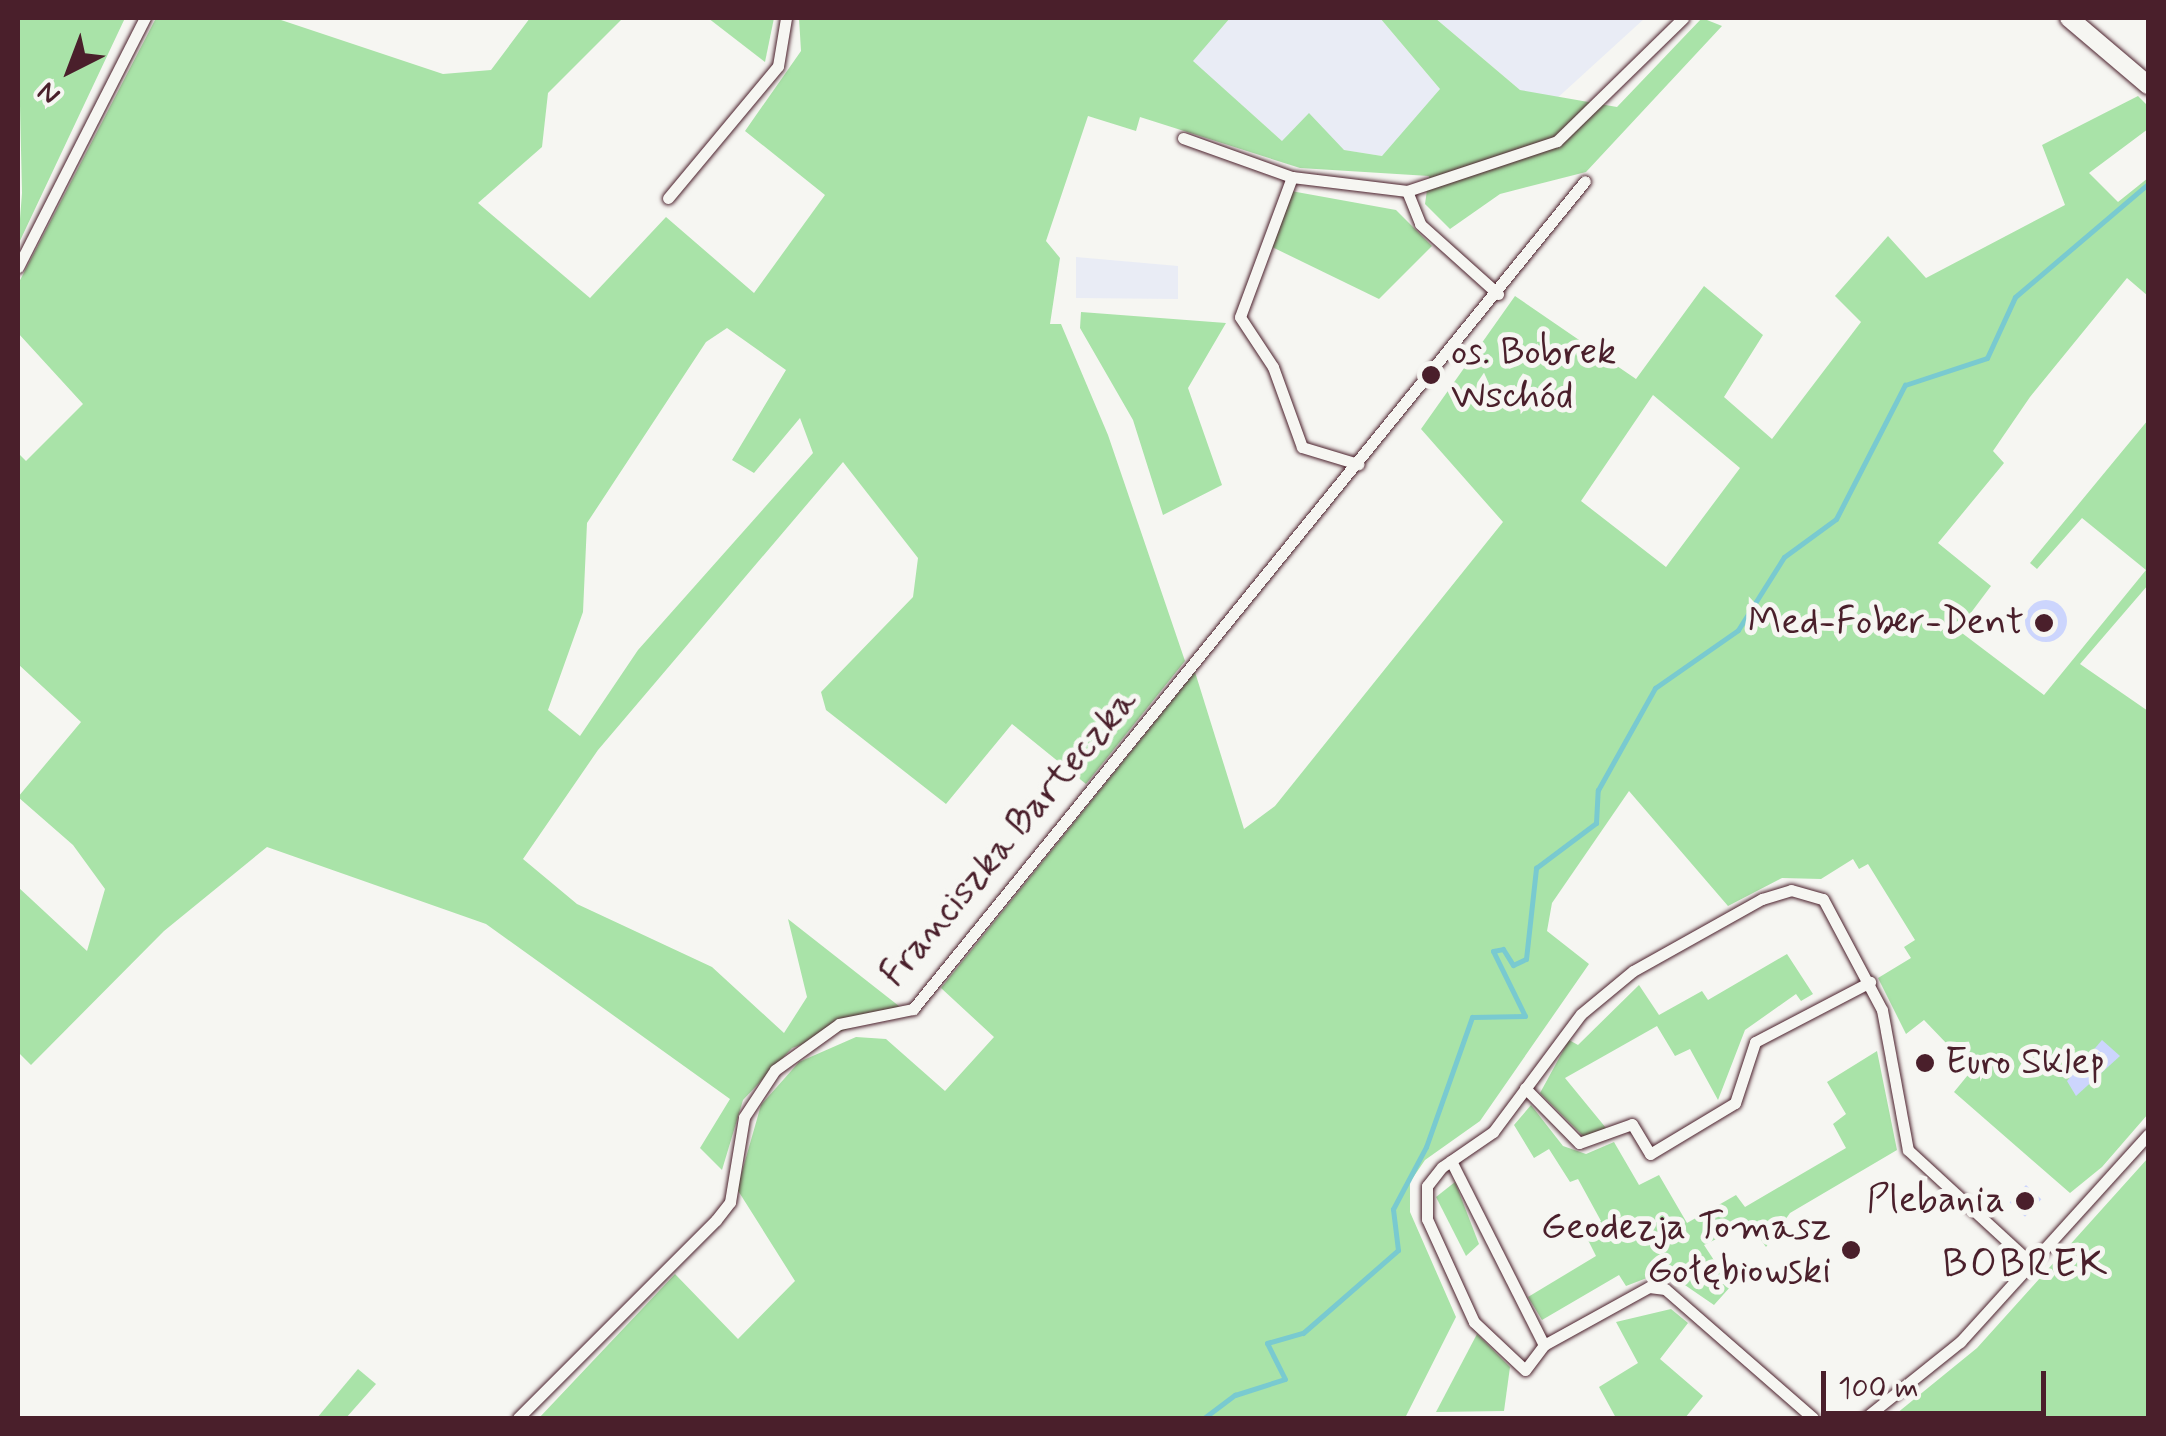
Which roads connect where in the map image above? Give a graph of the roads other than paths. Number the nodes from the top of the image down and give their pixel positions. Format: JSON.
{"nodes":[{"id":1,"x":145,"y":18,"type":"edge"},
{"id":2,"x":786,"y":18,"type":"edge"},
{"id":3,"x":1684,"y":18,"type":"edge"},
{"id":4,"x":2069,"y":18,"type":"edge"},
{"id":5,"x":2148,"y":85,"type":"edge"},
{"id":6,"x":1183,"y":138,"type":"dead end"},
{"id":7,"x":1292,"y":177,"type":"junction"},
{"id":8,"x":1586,"y":181,"type":"dead end"},
{"id":9,"x":1407,"y":191,"type":"junction"},
{"id":10,"x":668,"y":198,"type":"dead end"},
{"id":11,"x":18,"y":268,"type":"edge"},
{"id":12,"x":1498,"y":294,"type":"junction"},
{"id":13,"x":1358,"y":464,"type":"junction"},
{"id":14,"x":1870,"y":982,"type":"junction"},
{"id":15,"x":1526,"y":1088,"type":"junction"},
{"id":16,"x":2148,"y":1135,"type":"edge"},
{"id":17,"x":1451,"y":1161,"type":"junction"},
{"id":18,"x":2031,"y":1262,"type":"junction"},
{"id":19,"x":1544,"y":1345,"type":"junction"},
{"id":20,"x":518,"y":1418,"type":"edge"},
{"id":21,"x":1813,"y":1418,"type":"edge"},
{"id":22,"x":1865,"y":1418,"type":"edge"}],
"edges":[{"from":1,"to":11,"type":"street"},
{"from":2,"to":10,"type":"street"},
{"from":3,"to":9,"type":"street"},
{"from":4,"to":5,"type":"street"},
{"from":6,"to":7,"type":"street"},
{"from":7,"to":9,"type":"street"},
{"from":7,"to":13,"type":"street"},
{"from":8,"to":12,"type":"street","name":"Franciszka Barteczka"},
{"from":9,"to":12,"type":"street"},
{"from":12,"to":13,"type":"street","name":"Franciszka Barteczka"},
{"from":13,"to":20,"type":"street","name":"Franciszka Barteczka"},
{"from":14,"to":15,"type":"street"},
{"from":14,"to":15,"type":"street"},
{"from":14,"to":18,"type":"street"},
{"from":15,"to":17,"type":"street"},
{"from":16,"to":18,"type":"street"},
{"from":17,"to":19,"type":"street"},
{"from":17,"to":19,"type":"street"},
{"from":18,"to":22,"type":"street"},
{"from":19,"to":21,"type":"street"}]}
